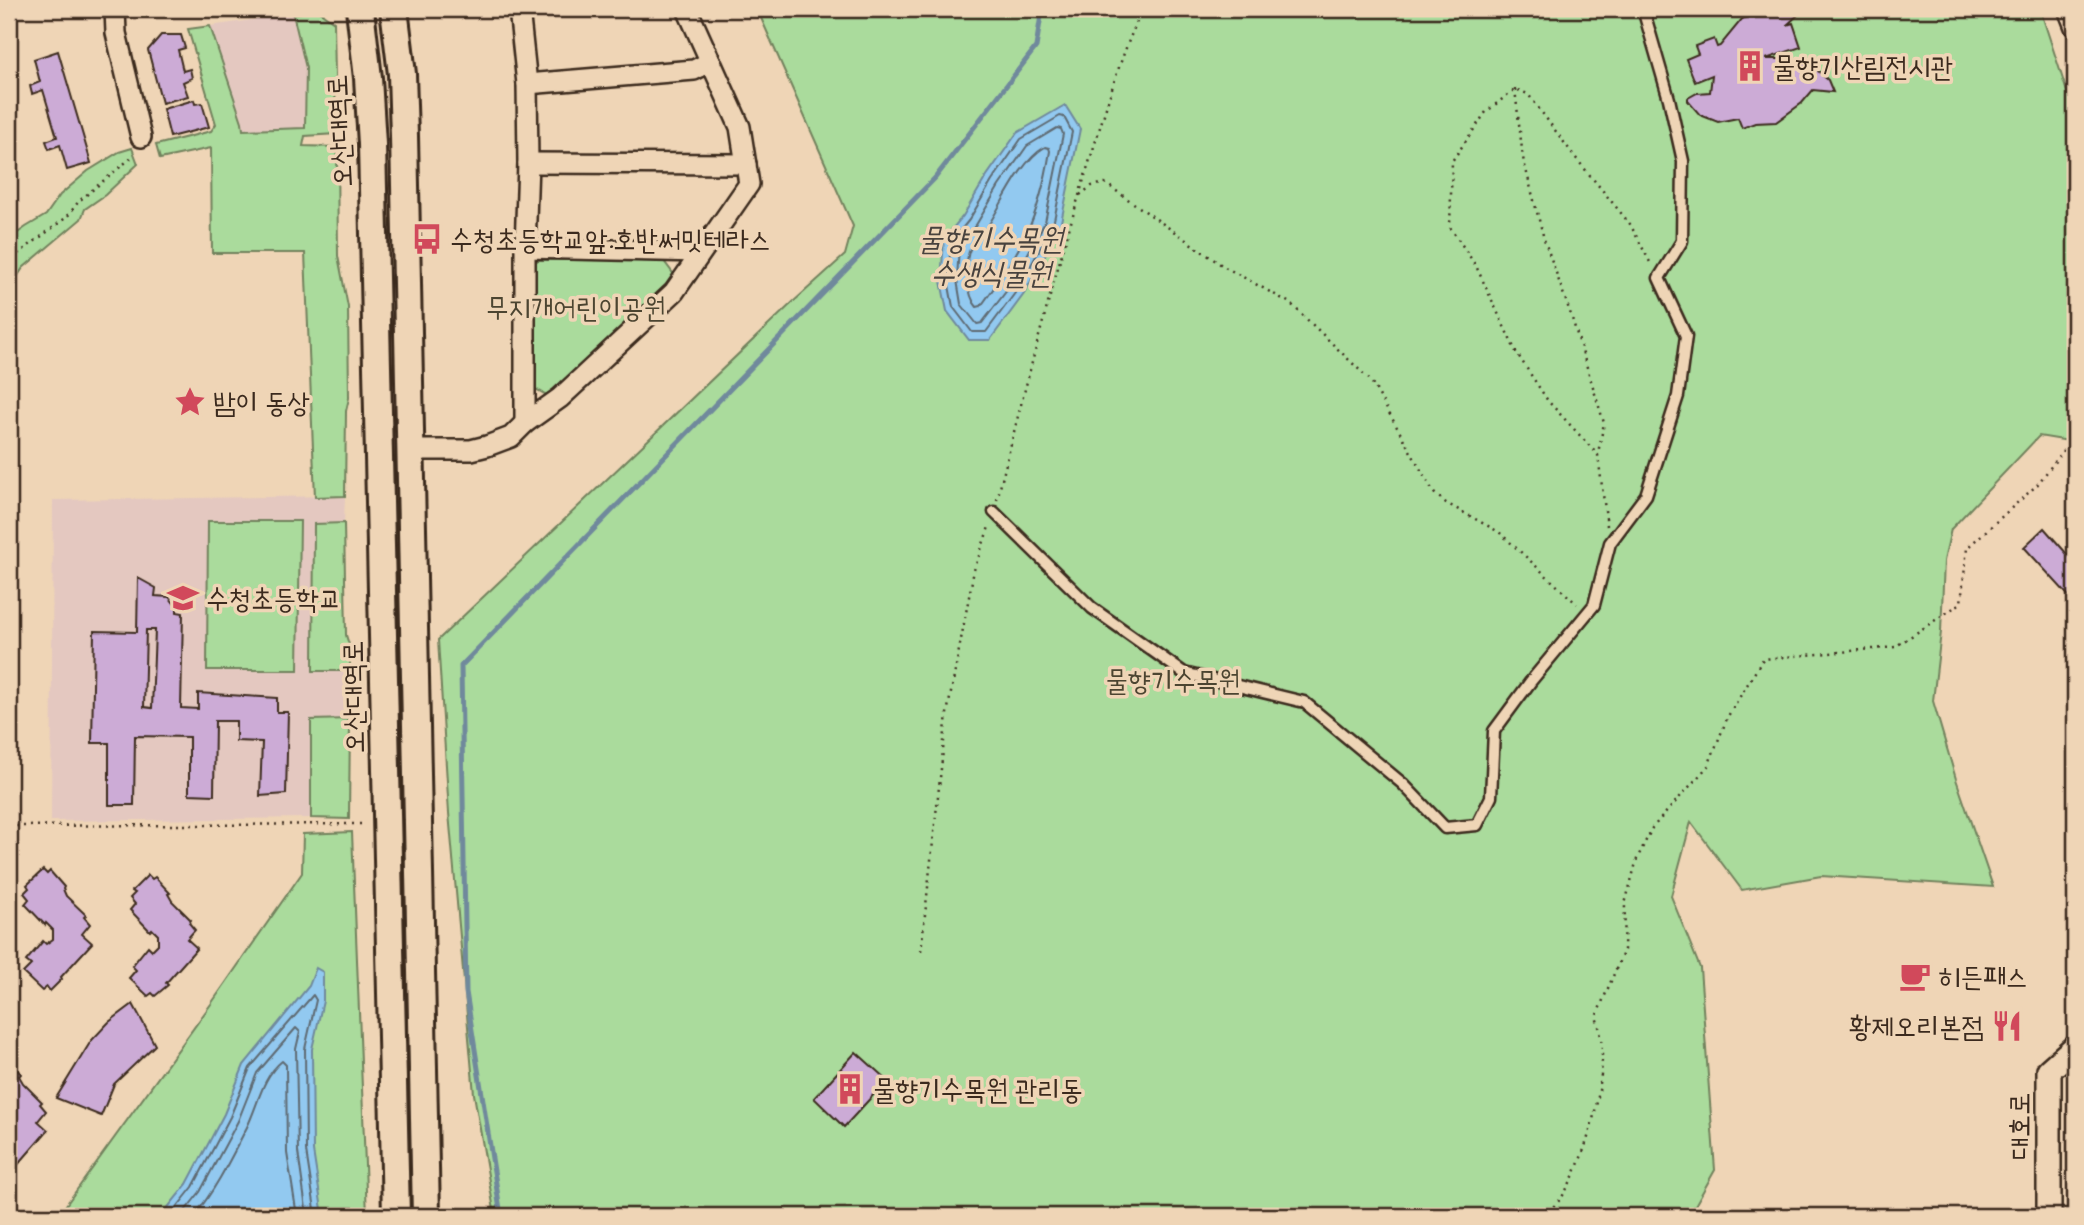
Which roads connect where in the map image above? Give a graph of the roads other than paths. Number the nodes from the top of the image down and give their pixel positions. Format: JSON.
{"nodes":[{"id":1,"x":114,"y":9,"type":"edge"},
{"id":2,"x":360,"y":9,"type":"edge"},
{"id":3,"x":394,"y":9,"type":"edge"},
{"id":4,"x":519,"y":9,"type":"edge"},
{"id":5,"x":687,"y":9,"type":"edge"},
{"id":6,"x":1643,"y":9,"type":"edge"},
{"id":7,"x":2068,"y":9,"type":"edge"},
{"id":8,"x":2075,"y":27,"type":"edge"},
{"id":9,"x":710,"y":62,"type":"junction"},
{"id":10,"x":527,"y":85,"type":"junction"},
{"id":11,"x":141,"y":137,"type":"dead end"},
{"id":12,"x":528,"y":163,"type":"junction"},
{"id":13,"x":746,"y":164,"type":"junction"},
{"id":14,"x":524,"y":248,"type":"junction"},
{"id":15,"x":701,"y":252,"type":"junction"},
{"id":16,"x":525,"y":423,"type":"junction"},
{"id":17,"x":411,"y":450,"type":"junction"},
{"id":18,"x":994,"y":512,"type":"road end"},
{"id":19,"x":2075,"y":1046,"type":"edge"},
{"id":20,"x":396,"y":1216,"type":"edge"},
{"id":21,"x":426,"y":1216,"type":"edge"},
{"id":22,"x":2049,"y":1216,"type":"edge"}],
"edges":[{"from":1,"to":11,"type":"street"},
{"from":2,"to":20,"type":"main road","name":"오산대역로"},
{"from":3,"to":17,"type":"main road"},
{"from":4,"to":10,"type":"street"},
{"from":5,"to":9,"type":"street"},
{"from":6,"to":18,"type":"lane"},
{"from":7,"to":8,"type":"street"},
{"from":9,"to":10,"type":"street"},
{"from":9,"to":13,"type":"street"},
{"from":10,"to":12,"type":"street"},
{"from":12,"to":13,"type":"street"},
{"from":12,"to":14,"type":"street"},
{"from":13,"to":15,"type":"street"},
{"from":14,"to":15,"type":"street"},
{"from":14,"to":16,"type":"street"},
{"from":15,"to":16,"type":"street"},
{"from":16,"to":17,"type":"street"},
{"from":17,"to":21,"type":"main road"},
{"from":19,"to":22,"type":"street","name":"대호로"}]}
